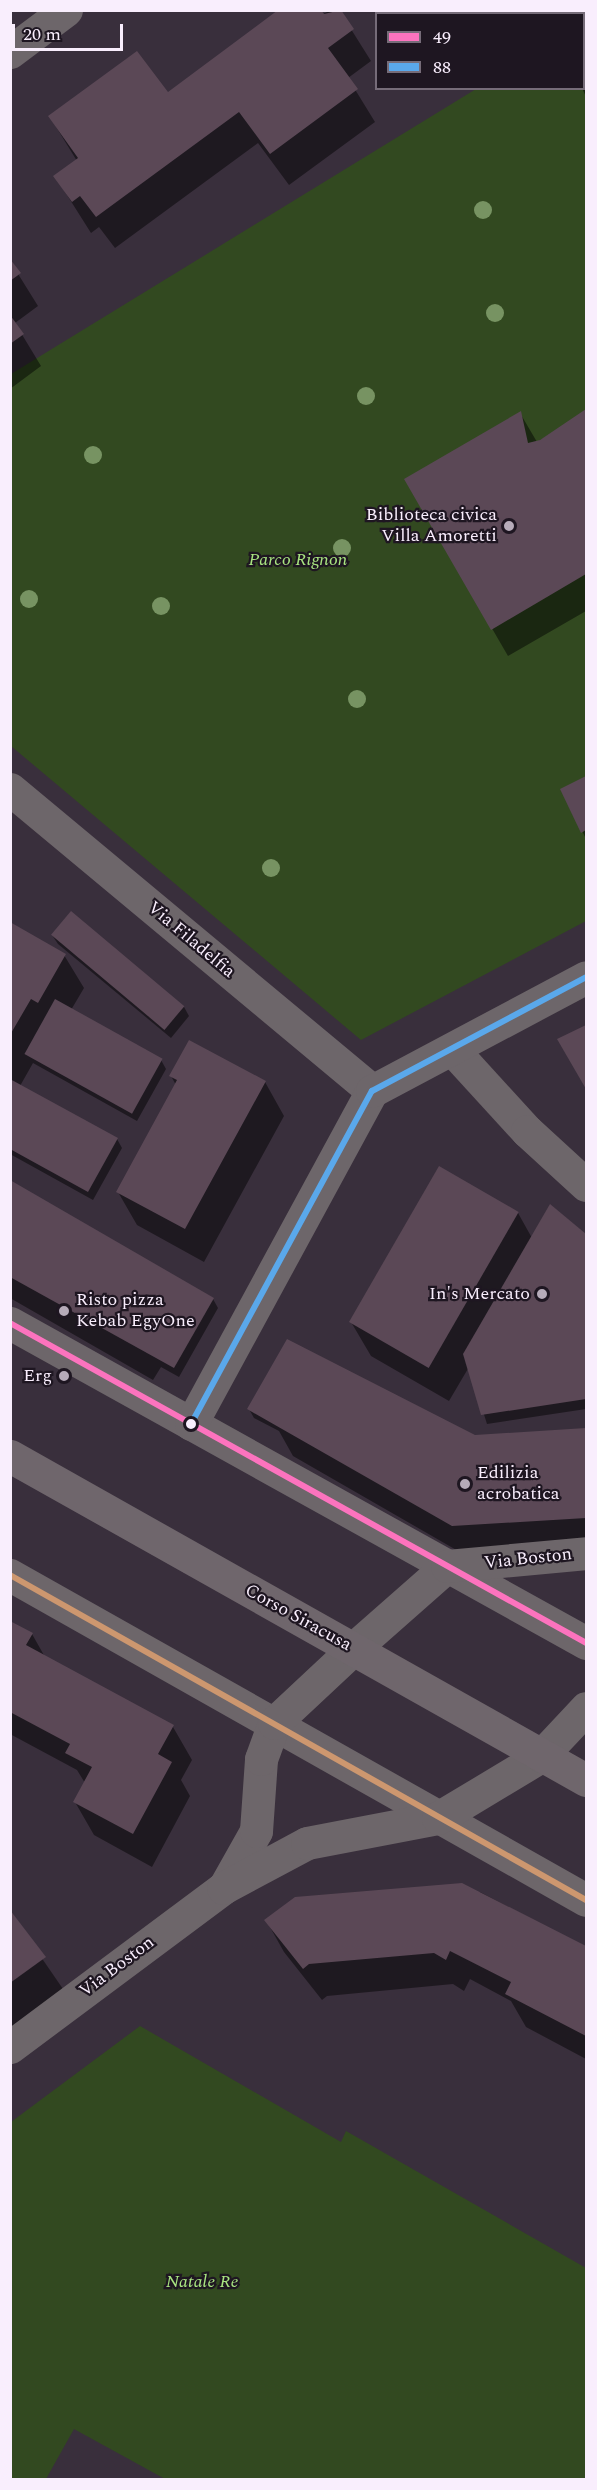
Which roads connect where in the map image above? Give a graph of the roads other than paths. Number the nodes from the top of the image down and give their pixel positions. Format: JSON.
{"nodes":[{"id":1,"x":66,"y":10,"type":"edge"},
{"id":2,"x":10,"y":52,"type":"edge"},
{"id":3,"x":10,"y":789,"type":"edge"},
{"id":4,"x":586,"y":977,"type":"edge"},
{"id":5,"x":452,"y":1049,"type":"junction"},
{"id":6,"x":372,"y":1091,"type":"junction"},
{"id":7,"x":586,"y":1185,"type":"edge"},
{"id":8,"x":10,"y":1323,"type":"edge"},
{"id":9,"x":191,"y":1424,"type":"junction"},
{"id":10,"x":10,"y":1456,"type":"edge"},
{"id":11,"x":586,"y":1553,"type":"edge"},
{"id":12,"x":447,"y":1566,"type":"junction"},
{"id":13,"x":10,"y":1575,"type":"edge"},
{"id":14,"x":586,"y":1643,"type":"edge"},
{"id":15,"x":352,"y":1649,"type":"junction"},
{"id":16,"x":586,"y":1708,"type":"edge"},
{"id":17,"x":274,"y":1723,"type":"junction"},
{"id":18,"x":541,"y":1756,"type":"junction"},
{"id":19,"x":586,"y":1780,"type":"edge"},
{"id":20,"x":438,"y":1818,"type":"junction"},
{"id":21,"x":223,"y":1888,"type":"junction"},
{"id":22,"x":586,"y":1900,"type":"edge"},
{"id":23,"x":10,"y":2047,"type":"edge"}],
"edges":[{"from":1,"to":2,"type":"street"},
{"from":3,"to":6,"type":"street","name":"Via Filadelfia"},
{"from":4,"to":5,"type":"street"},
{"from":5,"to":6,"type":"street"},
{"from":5,"to":7,"type":"street"},
{"from":6,"to":9,"type":"street"},
{"from":8,"to":9,"type":"street"},
{"from":9,"to":12,"type":"street"},
{"from":10,"to":15,"type":"main road","name":"Corso Siracusa"},
{"from":11,"to":12,"type":"street","name":"Via Boston"},
{"from":12,"to":14,"type":"street"},
{"from":12,"to":15,"type":"street","name":"Via Boston"},
{"from":13,"to":17,"type":"street"},
{"from":15,"to":17,"type":"street","name":"Via Boston"},
{"from":15,"to":18,"type":"main road","name":"Corso Siracusa"},
{"from":16,"to":18,"type":"street","name":"Via Boston"},
{"from":17,"to":20,"type":"street"},
{"from":17,"to":21,"type":"street","name":"Via Boston"},
{"from":18,"to":19,"type":"main road","name":"Corso Siracusa"},
{"from":18,"to":20,"type":"street","name":"Via Boston"},
{"from":20,"to":21,"type":"street","name":"Via Boston"},
{"from":20,"to":22,"type":"street"},
{"from":21,"to":23,"type":"street","name":"Via Boston"}]}
